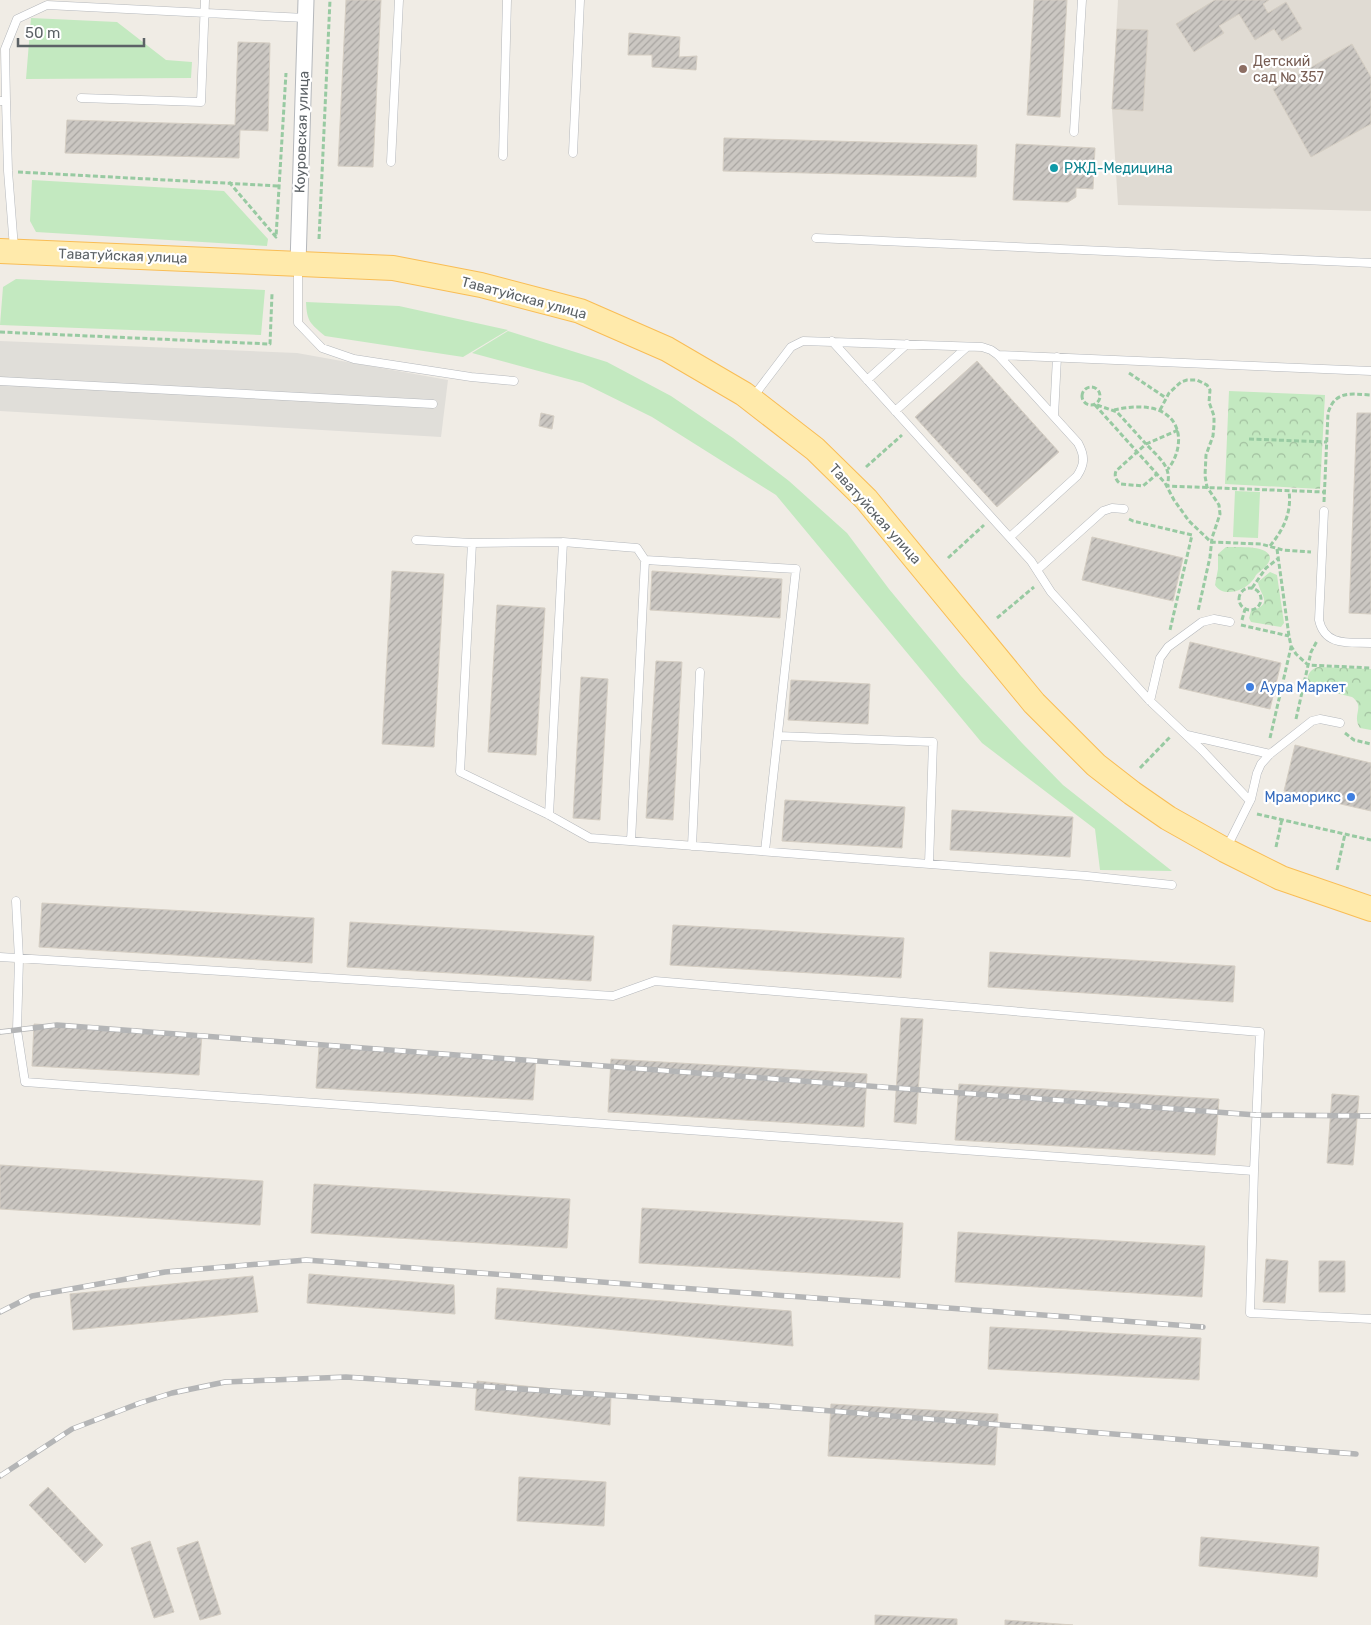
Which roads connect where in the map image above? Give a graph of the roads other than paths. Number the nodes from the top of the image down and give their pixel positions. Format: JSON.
{"nodes":[{"id":1,"x":205,"y":0,"type":"edge"},
{"id":2,"x":306,"y":0,"type":"edge"},
{"id":3,"x":399,"y":0,"type":"edge"},
{"id":4,"x":507,"y":0,"type":"edge"},
{"id":5,"x":580,"y":0,"type":"edge"},
{"id":6,"x":1082,"y":0,"type":"edge"},
{"id":7,"x":46,"y":2,"type":"edge"},
{"id":8,"x":205,"y":13,"type":"junction"},
{"id":9,"x":306,"y":18,"type":"junction"},
{"id":10,"x":81,"y":98,"type":"dead end"},
{"id":11,"x":3,"y":101,"type":"edge"},
{"id":12,"x":1074,"y":132,"type":"dead end"},
{"id":13,"x":574,"y":153,"type":"dead end"},
{"id":14,"x":503,"y":156,"type":"dead end"},
{"id":15,"x":391,"y":162,"type":"dead end"},
{"id":16,"x":816,"y":238,"type":"dead end"},
{"id":17,"x":7,"y":251,"type":"edge"},
{"id":18,"x":1371,"y":263,"type":"edge"},
{"id":19,"x":298,"y":264,"type":"junction"},
{"id":20,"x":832,"y":341,"type":"junction"},
{"id":21,"x":907,"y":344,"type":"junction"},
{"id":22,"x":967,"y":347,"type":"junction"},
{"id":23,"x":998,"y":355,"type":"junction"},
{"id":24,"x":1056,"y":357,"type":"junction"},
{"id":25,"x":1371,"y":371,"type":"edge"},
{"id":26,"x":867,"y":380,"type":"junction"},
{"id":27,"x":0,"y":381,"type":"edge"},
{"id":28,"x":514,"y":381,"type":"dead end"},
{"id":29,"x":751,"y":399,"type":"junction"},
{"id":30,"x":433,"y":404,"type":"dead end"},
{"id":31,"x":895,"y":411,"type":"junction"},
{"id":32,"x":1054,"y":416,"type":"junction"},
{"id":33,"x":1124,"y":509,"type":"road end"},
{"id":34,"x":1324,"y":511,"type":"road end"},
{"id":35,"x":1010,"y":537,"type":"junction"},
{"id":36,"x":416,"y":540,"type":"dead end"},
{"id":37,"x":472,"y":542,"type":"junction"},
{"id":38,"x":563,"y":542,"type":"junction"},
{"id":39,"x":645,"y":560,"type":"junction"},
{"id":40,"x":1037,"y":570,"type":"junction"},
{"id":41,"x":1230,"y":622,"type":"road end"},
{"id":42,"x":1371,"y":643,"type":"edge"},
{"id":43,"x":700,"y":672,"type":"dead end"},
{"id":44,"x":1150,"y":702,"type":"junction"},
{"id":45,"x":1340,"y":724,"type":"road end"},
{"id":46,"x":1182,"y":731,"type":"junction"},
{"id":47,"x":778,"y":736,"type":"junction"},
{"id":48,"x":1268,"y":754,"type":"junction"},
{"id":49,"x":1250,"y":801,"type":"junction"},
{"id":50,"x":549,"y":815,"type":"junction"},
{"id":51,"x":631,"y":841,"type":"junction"},
{"id":52,"x":692,"y":846,"type":"junction"},
{"id":53,"x":1225,"y":850,"type":"junction"},
{"id":54,"x":766,"y":851,"type":"junction"},
{"id":55,"x":929,"y":864,"type":"junction"},
{"id":56,"x":1172,"y":885,"type":"dead end"},
{"id":57,"x":16,"y":901,"type":"dead end"},
{"id":58,"x":1371,"y":909,"type":"edge"},
{"id":59,"x":0,"y":957,"type":"edge"},
{"id":60,"x":19,"y":959,"type":"junction"},
{"id":61,"x":1254,"y":1171,"type":"junction"},
{"id":62,"x":1371,"y":1319,"type":"edge"}],
"edges":[{"from":1,"to":8,"type":"lane"},
{"from":2,"to":9,"type":"street","name":"Коуровская улица"},
{"from":3,"to":15,"type":"lane"},
{"from":4,"to":14,"type":"lane"},
{"from":5,"to":13,"type":"lane"},
{"from":6,"to":12,"type":"lane"},
{"from":7,"to":8,"type":"lane"},
{"from":7,"to":11,"type":"lane"},
{"from":8,"to":9,"type":"lane"},
{"from":8,"to":10,"type":"lane"},
{"from":9,"to":19,"type":"street","name":"Коуровская улица"},
{"from":11,"to":17,"type":"lane"},
{"from":16,"to":18,"type":"lane"},
{"from":17,"to":19,"type":"main road","name":"Таватуйская улица"},
{"from":19,"to":28,"type":"lane"},
{"from":19,"to":29,"type":"main road","name":"Таватуйская улица"},
{"from":20,"to":21,"type":"lane"},
{"from":20,"to":26,"type":"lane"},
{"from":20,"to":29,"type":"lane"},
{"from":21,"to":22,"type":"lane"},
{"from":21,"to":26,"type":"lane"},
{"from":22,"to":23,"type":"lane"},
{"from":22,"to":31,"type":"lane"},
{"from":23,"to":24,"type":"lane"},
{"from":23,"to":32,"type":"lane"},
{"from":24,"to":25,"type":"lane"},
{"from":24,"to":32,"type":"lane"},
{"from":26,"to":31,"type":"lane"},
{"from":27,"to":30,"type":"lane"},
{"from":29,"to":53,"type":"main road","name":"Таватуйская улица"},
{"from":31,"to":35,"type":"lane"},
{"from":32,"to":35,"type":"lane"},
{"from":33,"to":40,"type":"lane"},
{"from":34,"to":42,"type":"lane"},
{"from":35,"to":40,"type":"lane"},
{"from":36,"to":37,"type":"lane"},
{"from":37,"to":38,"type":"lane"},
{"from":37,"to":50,"type":"lane"},
{"from":38,"to":39,"type":"lane"},
{"from":38,"to":50,"type":"lane"},
{"from":39,"to":47,"type":"lane"},
{"from":39,"to":51,"type":"lane"},
{"from":40,"to":44,"type":"lane"},
{"from":41,"to":44,"type":"lane"},
{"from":43,"to":52,"type":"lane"},
{"from":44,"to":46,"type":"lane"},
{"from":45,"to":48,"type":"lane"},
{"from":46,"to":48,"type":"lane"},
{"from":46,"to":49,"type":"lane"},
{"from":47,"to":54,"type":"lane"},
{"from":47,"to":55,"type":"lane"},
{"from":48,"to":49,"type":"lane"},
{"from":49,"to":53,"type":"lane"},
{"from":50,"to":51,"type":"lane"},
{"from":51,"to":52,"type":"lane"},
{"from":52,"to":54,"type":"lane"},
{"from":53,"to":58,"type":"main road","name":"Таватуйская улица"},
{"from":54,"to":55,"type":"lane"},
{"from":55,"to":56,"type":"lane"},
{"from":57,"to":60,"type":"lane"},
{"from":59,"to":60,"type":"lane"},
{"from":60,"to":61,"type":"lane"},
{"from":60,"to":61,"type":"lane"},
{"from":61,"to":62,"type":"lane"}]}
